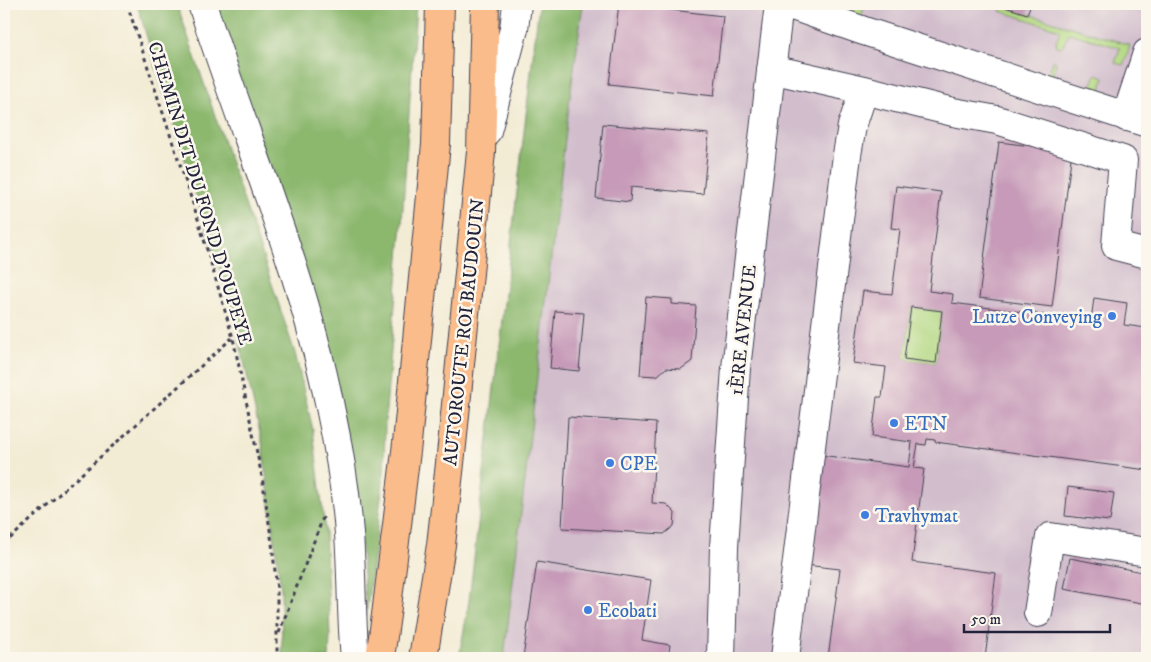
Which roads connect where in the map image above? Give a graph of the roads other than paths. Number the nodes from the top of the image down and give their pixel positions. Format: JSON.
{"nodes":[{"id":1,"x":202,"y":4,"type":"edge"},
{"id":2,"x":440,"y":4,"type":"edge"},
{"id":3,"x":485,"y":4,"type":"edge"},
{"id":4,"x":517,"y":4,"type":"edge"},
{"id":5,"x":779,"y":4,"type":"edge"},
{"id":6,"x":787,"y":4,"type":"edge"},
{"id":7,"x":1147,"y":53,"type":"edge"},
{"id":8,"x":771,"y":69,"type":"junction"},
{"id":9,"x":864,"y":90,"type":"junction"},
{"id":10,"x":1137,"y":120,"type":"edge"},
{"id":11,"x":481,"y":152,"type":"junction"},
{"id":12,"x":1147,"y":254,"type":"edge"},
{"id":13,"x":1147,"y":552,"type":"edge"},
{"id":14,"x":1038,"y":614,"type":"dead end"},
{"id":15,"x":354,"y":658,"type":"edge"},
{"id":16,"x":380,"y":658,"type":"edge"},
{"id":17,"x":424,"y":658,"type":"edge"},
{"id":18,"x":721,"y":658,"type":"edge"},
{"id":19,"x":785,"y":658,"type":"edge"}],
"edges":[{"from":1,"to":15,"type":"street"},
{"from":2,"to":16,"type":"highway"},
{"from":3,"to":11,"type":"highway","name":"AUTOROUTE ROI BAUDOUIN"},
{"from":4,"to":11,"type":"street"},
{"from":5,"to":8,"type":"street","name":"1ÈRE AVENUE"},
{"from":6,"to":10,"type":"street"},
{"from":7,"to":10,"type":"street"},
{"from":8,"to":9,"type":"street"},
{"from":8,"to":18,"type":"street","name":"1ÈRE AVENUE"},
{"from":9,"to":12,"type":"street"},
{"from":9,"to":19,"type":"street"},
{"from":11,"to":17,"type":"highway","name":"AUTOROUTE ROI BAUDOUIN"},
{"from":13,"to":14,"type":"street"}]}
